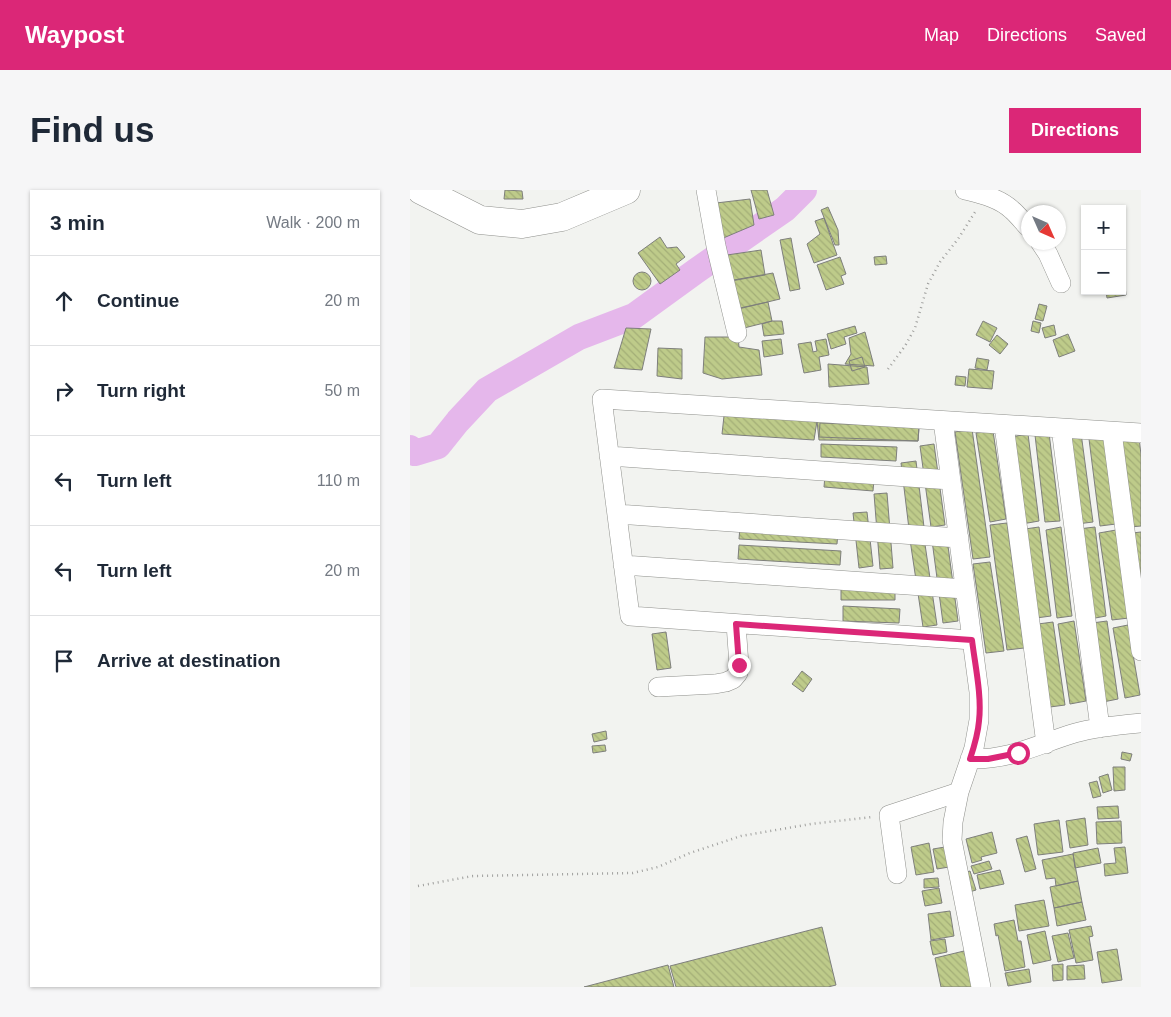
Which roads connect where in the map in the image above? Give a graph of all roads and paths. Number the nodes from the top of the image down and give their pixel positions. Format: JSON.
{"nodes":[{"id":1,"x":421,"y":190,"type":"edge"},
{"id":2,"x":626,"y":190,"type":"edge"},
{"id":3,"x":706,"y":190,"type":"edge"},
{"id":4,"x":965,"y":190,"type":"edge"},
{"id":5,"x":987,"y":193,"type":"edge"},
{"id":6,"x":1021,"y":219,"type":"edge"},
{"id":7,"x":1045,"y":250,"type":"edge"},
{"id":8,"x":1061,"y":283,"type":"dead end"},
{"id":9,"x":737,"y":334,"type":"dead end"},
{"id":10,"x":888,"y":369,"type":"dead end"},
{"id":11,"x":943,"y":421,"type":"junction"},
{"id":12,"x":1004,"y":424,"type":"junction"},
{"id":13,"x":1061,"y":428,"type":"junction"},
{"id":14,"x":1112,"y":432,"type":"junction"},
{"id":15,"x":1141,"y":433,"type":"edge"},
{"id":16,"x":609,"y":456,"type":"junction"},
{"id":17,"x":951,"y":480,"type":"junction"},
{"id":18,"x":617,"y":514,"type":"junction"},
{"id":19,"x":959,"y":538,"type":"junction"},
{"id":20,"x":623,"y":565,"type":"junction"},
{"id":21,"x":965,"y":588,"type":"junction"},
{"id":22,"x":736,"y":624,"type":"junction"},
{"id":23,"x":972,"y":640,"type":"junction"},
{"id":24,"x":1141,"y":651,"type":"edge"},
{"id":25,"x":658,"y":686,"type":"dead end"},
{"id":26,"x":1141,"y":723,"type":"edge"},
{"id":27,"x":1100,"y":728,"type":"junction"},
{"id":28,"x":1046,"y":744,"type":"junction"},
{"id":29,"x":970,"y":759,"type":"junction"},
{"id":30,"x":959,"y":792,"type":"junction"},
{"id":31,"x":889,"y":815,"type":"junction"},
{"id":32,"x":897,"y":874,"type":"dead end"},
{"id":33,"x":418,"y":886,"type":"dead end"},
{"id":34,"x":981,"y":987,"type":"edge"}],
"edges":[{"from":1,"to":2,"type":"highway"},
{"from":3,"to":9,"type":"street"},
{"from":4,"to":5,"type":"street"},
{"from":5,"to":6,"type":"street"},
{"from":5,"to":10,"type":"path"},
{"from":7,"to":8,"type":"street"},
{"from":11,"to":12,"type":"street"},
{"from":11,"to":16,"type":"street"},
{"from":11,"to":17,"type":"street"},
{"from":12,"to":13,"type":"street"},
{"from":12,"to":28,"type":"street"},
{"from":13,"to":14,"type":"street"},
{"from":13,"to":27,"type":"street"},
{"from":14,"to":15,"type":"street"},
{"from":14,"to":24,"type":"street"},
{"from":16,"to":17,"type":"street"},
{"from":16,"to":18,"type":"street"},
{"from":17,"to":19,"type":"street"},
{"from":18,"to":19,"type":"street"},
{"from":18,"to":20,"type":"street"},
{"from":19,"to":21,"type":"street"},
{"from":20,"to":21,"type":"street"},
{"from":20,"to":22,"type":"street"},
{"from":21,"to":23,"type":"street"},
{"from":22,"to":23,"type":"street"},
{"from":22,"to":25,"type":"street"},
{"from":23,"to":29,"type":"street"},
{"from":26,"to":27,"type":"street"},
{"from":27,"to":28,"type":"street"},
{"from":28,"to":29,"type":"street"},
{"from":29,"to":30,"type":"street"},
{"from":30,"to":31,"type":"street"},
{"from":30,"to":34,"type":"street"},
{"from":31,"to":32,"type":"street"},
{"from":31,"to":33,"type":"path"}]}
